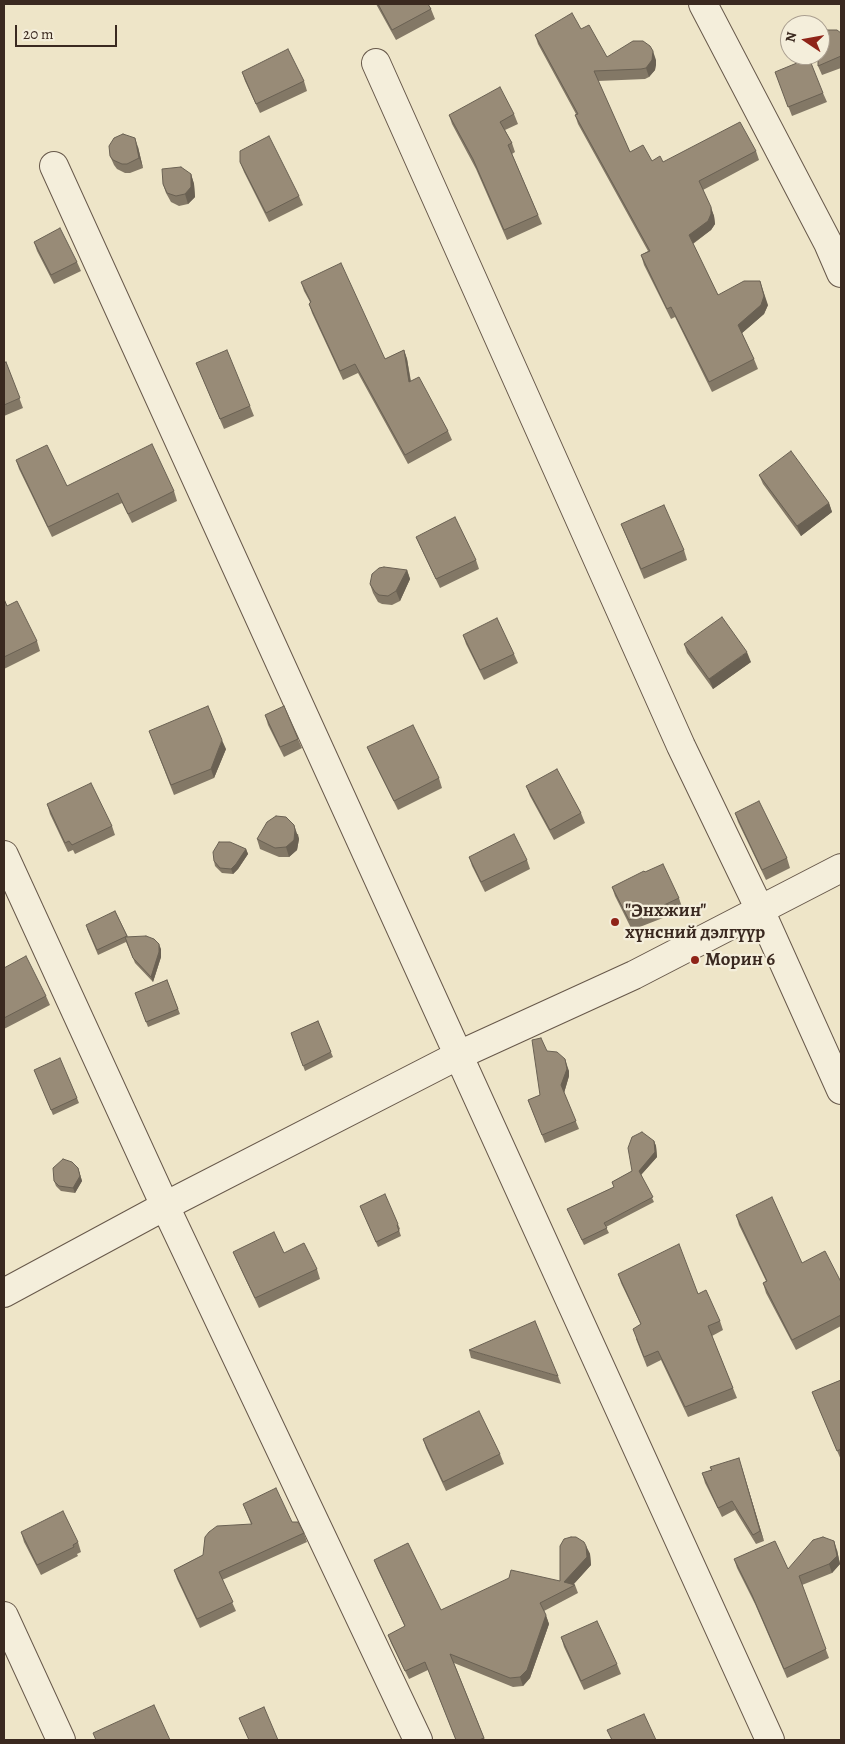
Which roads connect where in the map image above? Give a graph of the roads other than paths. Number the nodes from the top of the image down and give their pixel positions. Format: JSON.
{"nodes":[{"id":1,"x":703,"y":4,"type":"edge"},
{"id":2,"x":376,"y":63,"type":"dead end"},
{"id":3,"x":54,"y":166,"type":"dead end"},
{"id":4,"x":841,"y":273,"type":"edge"},
{"id":5,"x":4,"y":855,"type":"edge"},
{"id":6,"x":841,"y":868,"type":"edge"},
{"id":7,"x":760,"y":910,"type":"junction"},
{"id":8,"x":459,"y":1055,"type":"junction"},
{"id":9,"x":841,"y":1090,"type":"edge"},
{"id":10,"x":165,"y":1206,"type":"junction"},
{"id":11,"x":4,"y":1293,"type":"edge"},
{"id":12,"x":4,"y":1616,"type":"edge"},
{"id":13,"x":61,"y":1740,"type":"edge"},
{"id":14,"x":418,"y":1740,"type":"edge"},
{"id":15,"x":770,"y":1740,"type":"edge"}],
"edges":[{"from":1,"to":4,"type":"street"},
{"from":2,"to":7,"type":"street"},
{"from":3,"to":8,"type":"street"},
{"from":5,"to":10,"type":"street"},
{"from":6,"to":7,"type":"street"},
{"from":7,"to":8,"type":"street"},
{"from":7,"to":9,"type":"street"},
{"from":8,"to":10,"type":"street"},
{"from":8,"to":15,"type":"street"},
{"from":10,"to":11,"type":"street"},
{"from":10,"to":14,"type":"street"},
{"from":12,"to":13,"type":"street"}]}
